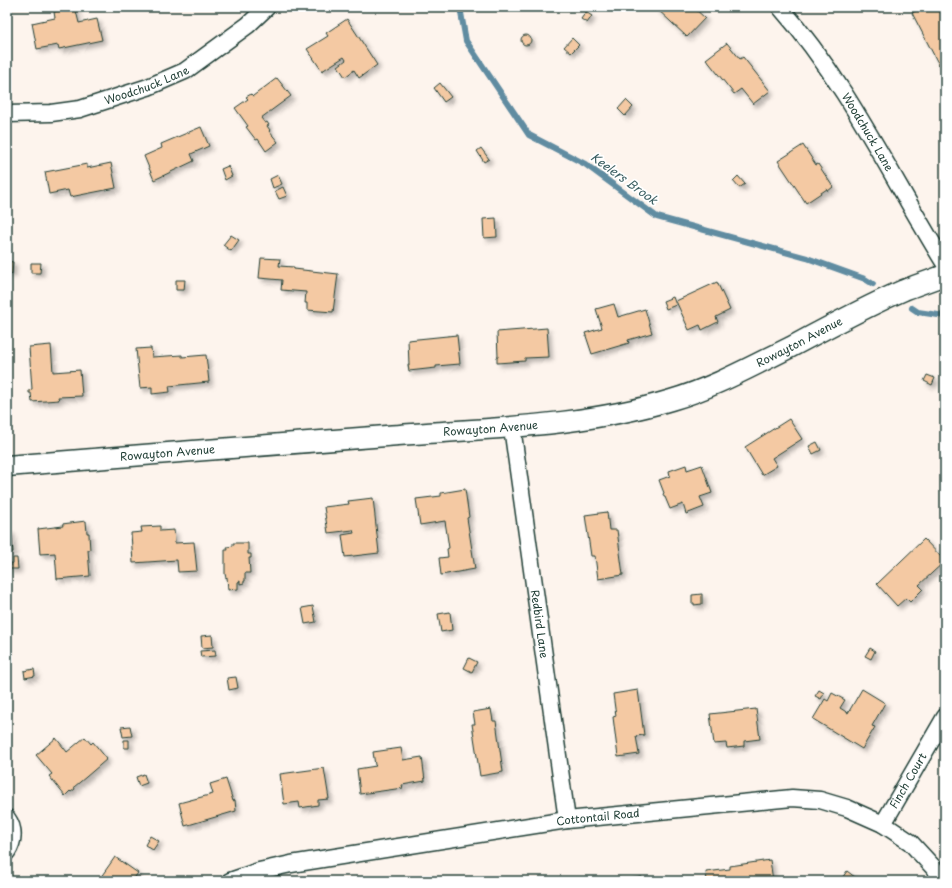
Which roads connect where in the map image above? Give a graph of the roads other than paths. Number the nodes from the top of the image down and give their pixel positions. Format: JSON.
{"nodes":[{"id":1,"x":267,"y":7,"type":"edge"},
{"id":2,"x":780,"y":7,"type":"edge"},
{"id":3,"x":7,"y":114,"type":"edge"},
{"id":4,"x":945,"y":264,"type":"edge"},
{"id":5,"x":945,"y":275,"type":"edge"},
{"id":6,"x":512,"y":427,"type":"junction"},
{"id":7,"x":7,"y":466,"type":"edge"},
{"id":8,"x":945,"y":717,"type":"edge"},
{"id":9,"x":7,"y":818,"type":"edge"},
{"id":10,"x":567,"y":820,"type":"junction"},
{"id":11,"x":883,"y":824,"type":"junction"},
{"id":12,"x":7,"y":852,"type":"edge"},
{"id":13,"x":230,"y":881,"type":"edge"},
{"id":14,"x":943,"y":881,"type":"edge"}],
"edges":[{"from":1,"to":3,"type":"street","name":"Woodchuck Lane"},
{"from":2,"to":4,"type":"street","name":"Woodchuck Lane"},
{"from":5,"to":6,"type":"street","name":"Rowayton Avenue"},
{"from":6,"to":7,"type":"street","name":"Rowayton Avenue"},
{"from":6,"to":10,"type":"street","name":"Redbird Lane"},
{"from":8,"to":11,"type":"street","name":"Finch Court"},
{"from":9,"to":12,"type":"street"},
{"from":10,"to":11,"type":"street","name":"Cottontail Road"},
{"from":10,"to":13,"type":"street","name":"Cottontail Road"},
{"from":11,"to":14,"type":"street","name":"Cottontail Road"}]}
